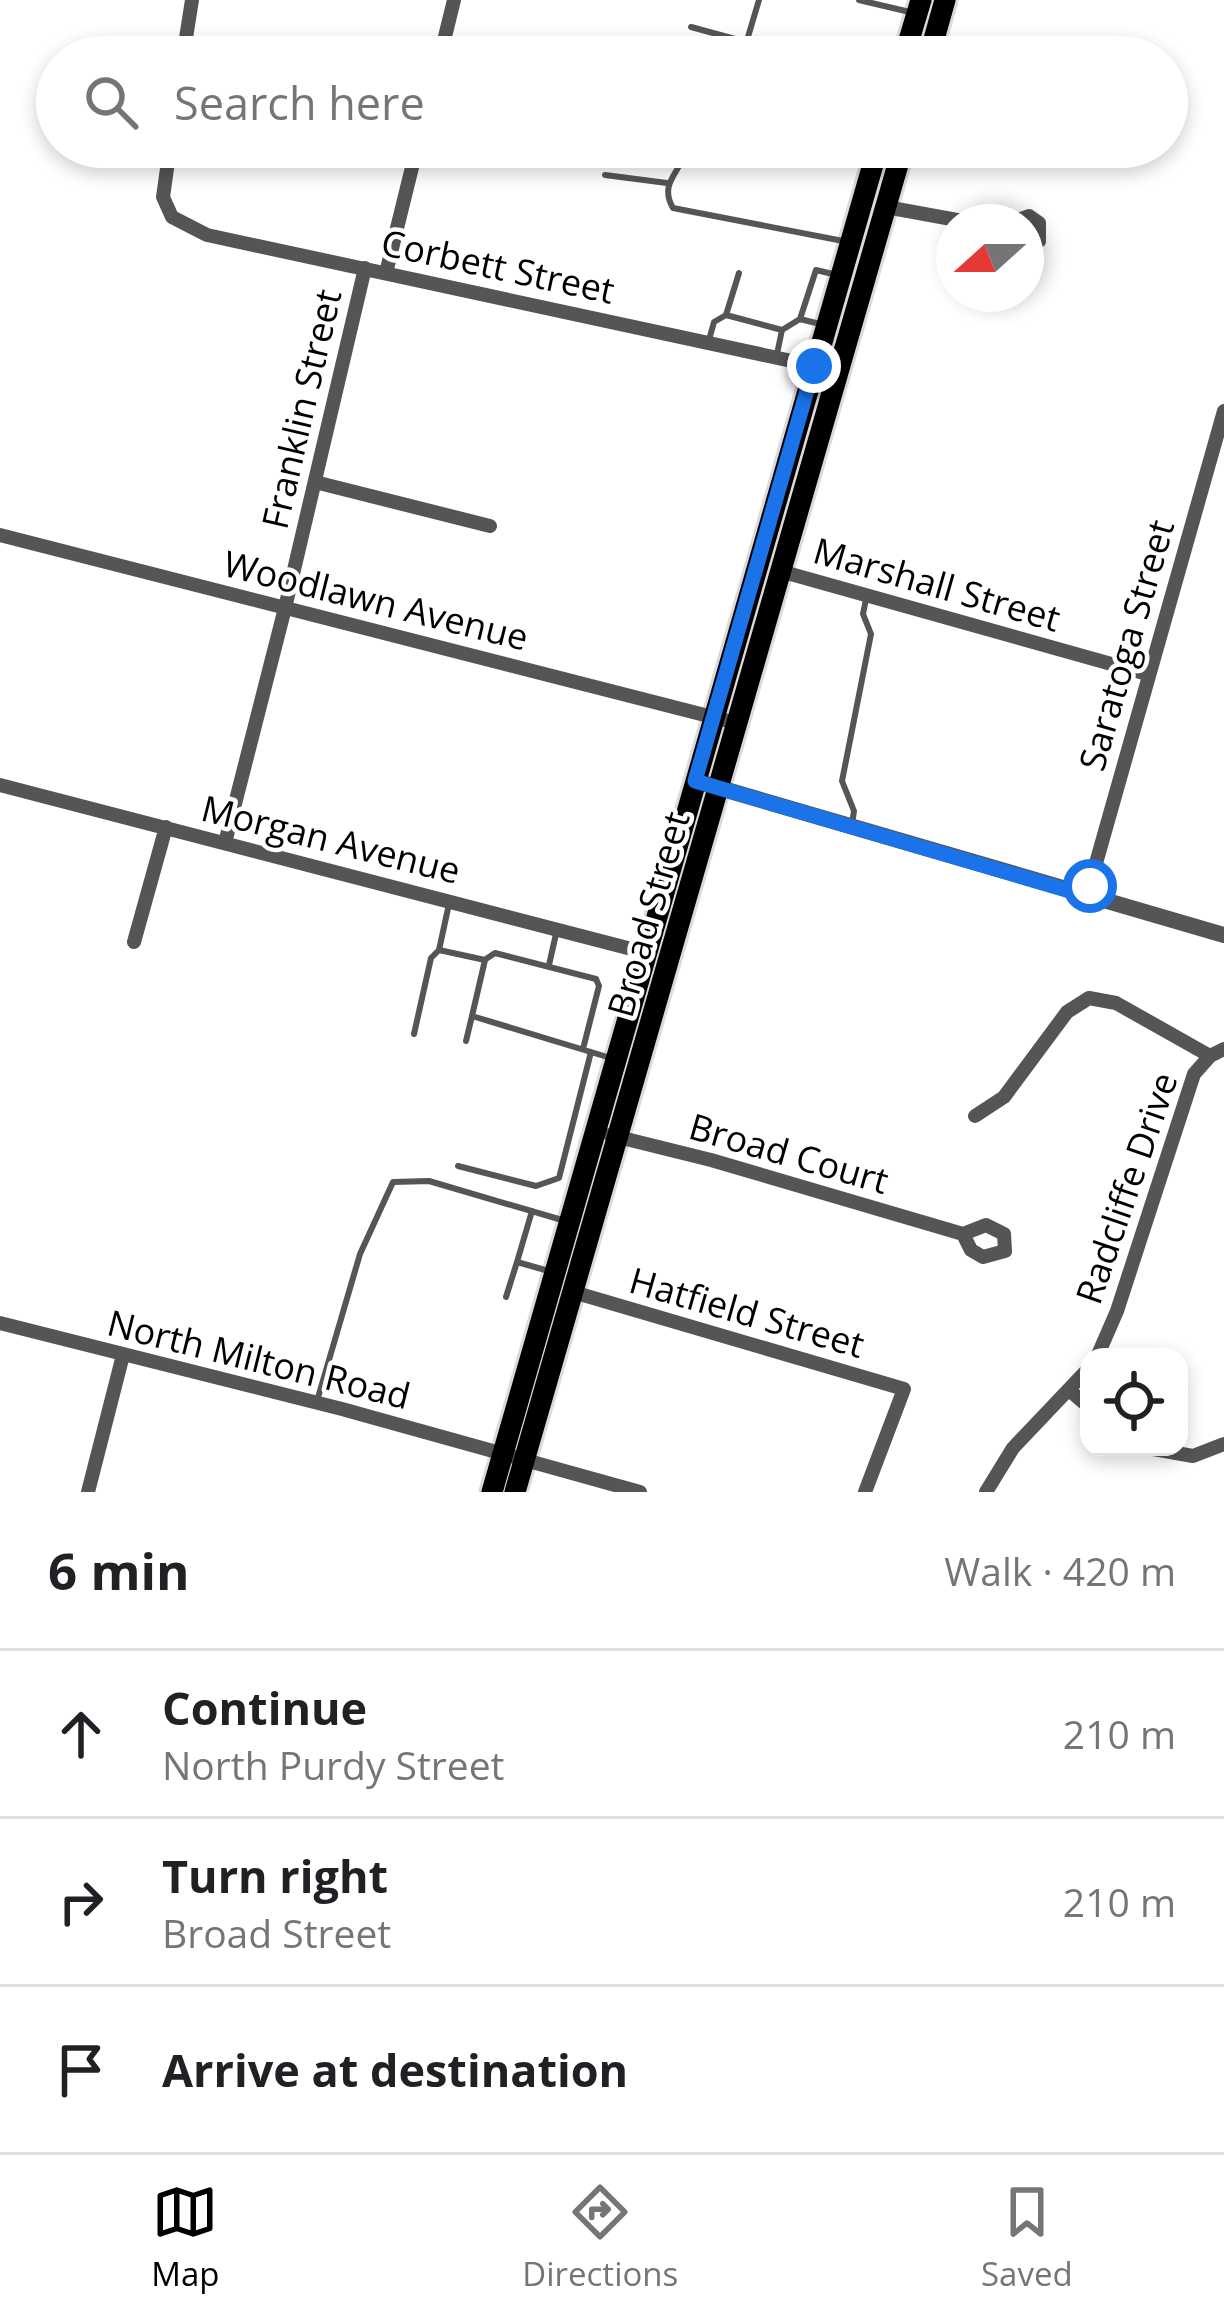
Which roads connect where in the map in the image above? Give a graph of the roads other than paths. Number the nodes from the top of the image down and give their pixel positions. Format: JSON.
{"nodes":[{"id":1,"x":192,"y":0,"type":"edge"},
{"id":2,"x":454,"y":0,"type":"edge"},
{"id":3,"x":756,"y":0,"type":"edge"},
{"id":4,"x":859,"y":0,"type":"edge"},
{"id":5,"x":945,"y":0,"type":"edge"},
{"id":6,"x":918,"y":7,"type":"edge"},
{"id":7,"x":691,"y":27,"type":"dead end"},
{"id":8,"x":186,"y":36,"type":"edge"},
{"id":9,"x":445,"y":36,"type":"edge"},
{"id":10,"x":726,"y":36,"type":"edge"},
{"id":11,"x":747,"y":36,"type":"edge"},
{"id":12,"x":910,"y":36,"type":"edge"},
{"id":13,"x":935,"y":36,"type":"edge"},
{"id":14,"x":167,"y":168,"type":"edge"},
{"id":15,"x":412,"y":168,"type":"edge"},
{"id":16,"x":680,"y":168,"type":"edge"},
{"id":17,"x":869,"y":168,"type":"edge"},
{"id":18,"x":897,"y":168,"type":"edge"},
{"id":19,"x":605,"y":176,"type":"dead end"},
{"id":20,"x":667,"y":183,"type":"junction"},
{"id":21,"x":886,"y":207,"type":"junction"},
{"id":22,"x":936,"y":216,"type":"edge"},
{"id":23,"x":850,"y":242,"type":"junction"},
{"id":24,"x":364,"y":268,"type":"junction"},
{"id":25,"x":386,"y":273,"type":"junction"},
{"id":26,"x":739,"y":274,"type":"dead end"},
{"id":27,"x":841,"y":276,"type":"junction"},
{"id":28,"x":726,"y":315,"type":"junction"},
{"id":29,"x":800,"y":320,"type":"junction"},
{"id":30,"x":826,"y":326,"type":"junction"},
{"id":31,"x":782,"y":330,"type":"junction"},
{"id":32,"x":709,"y":343,"type":"junction"},
{"id":33,"x":777,"y":358,"type":"junction"},
{"id":34,"x":814,"y":366,"type":"junction"},
{"id":35,"x":1224,"y":411,"type":"edge"},
{"id":36,"x":315,"y":482,"type":"junction"},
{"id":37,"x":490,"y":526,"type":"dead end"},
{"id":38,"x":0,"y":535,"type":"edge"},
{"id":39,"x":780,"y":571,"type":"junction"},
{"id":40,"x":866,"y":595,"type":"junction"},
{"id":41,"x":285,"y":608,"type":"junction"},
{"id":42,"x":1147,"y":674,"type":"junction"},
{"id":43,"x":713,"y":717,"type":"junction"},
{"id":44,"x":736,"y":723,"type":"junction"},
{"id":45,"x":695,"y":781,"type":"junction"},
{"id":46,"x":0,"y":785,"type":"edge"},
{"id":47,"x":718,"y":788,"type":"junction"},
{"id":48,"x":851,"y":826,"type":"junction"},
{"id":49,"x":166,"y":827,"type":"junction"},
{"id":50,"x":225,"y":843,"type":"junction"},
{"id":51,"x":1087,"y":896,"type":"junction"},
{"id":52,"x":450,"y":901,"type":"junction"},
{"id":53,"x":558,"y":928,"type":"junction"},
{"id":54,"x":1224,"y":934,"type":"edge"},
{"id":55,"x":134,"y":942,"type":"dead end"},
{"id":56,"x":439,"y":950,"type":"junction"},
{"id":57,"x":647,"y":953,"type":"junction"},
{"id":58,"x":485,"y":960,"type":"junction"},
{"id":59,"x":549,"y":965,"type":"junction"},
{"id":60,"x":472,"y":1016,"type":"junction"},
{"id":61,"x":414,"y":1034,"type":"dead end"},
{"id":62,"x":466,"y":1041,"type":"dead end"},
{"id":63,"x":587,"y":1051,"type":"junction"},
{"id":64,"x":1217,"y":1052,"type":"edge"},
{"id":65,"x":617,"y":1060,"type":"junction"},
{"id":66,"x":975,"y":1117,"type":"dead end"},
{"id":67,"x":602,"y":1140,"type":"junction"},
{"id":68,"x":567,"y":1145,"type":"junction"},
{"id":69,"x":458,"y":1166,"type":"dead end"},
{"id":70,"x":559,"y":1178,"type":"junction"},
{"id":71,"x":581,"y":1185,"type":"junction"},
{"id":72,"x":532,"y":1211,"type":"junction"},
{"id":73,"x":571,"y":1222,"type":"junction"},
{"id":74,"x":963,"y":1234,"type":"dead end"},
{"id":75,"x":518,"y":1262,"type":"junction"},
{"id":76,"x":556,"y":1273,"type":"junction"},
{"id":77,"x":574,"y":1292,"type":"junction"},
{"id":78,"x":506,"y":1297,"type":"dead end"},
{"id":79,"x":0,"y":1323,"type":"edge"},
{"id":80,"x":1101,"y":1348,"type":"edge"},
{"id":81,"x":123,"y":1355,"type":"junction"},
{"id":82,"x":1080,"y":1378,"type":"edge"},
{"id":83,"x":1069,"y":1390,"type":"junction"},
{"id":84,"x":1080,"y":1399,"type":"edge"},
{"id":85,"x":316,"y":1403,"type":"junction"},
{"id":86,"x":1224,"y":1444,"type":"edge"},
{"id":87,"x":1188,"y":1455,"type":"edge"},
{"id":88,"x":513,"y":1457,"type":"junction"},
{"id":89,"x":88,"y":1492,"type":"edge"},
{"id":90,"x":492,"y":1492,"type":"edge"},
{"id":91,"x":515,"y":1492,"type":"edge"},
{"id":92,"x":640,"y":1492,"type":"edge"},
{"id":93,"x":865,"y":1492,"type":"edge"},
{"id":94,"x":986,"y":1492,"type":"edge"}],
"edges":[{"from":1,"to":8,"type":"street"},
{"from":2,"to":9,"type":"street"},
{"from":3,"to":11,"type":"lane"},
{"from":4,"to":6,"type":"lane"},
{"from":5,"to":13,"type":"main road"},
{"from":6,"to":12,"type":"main road"},
{"from":7,"to":10,"type":"lane"},
{"from":14,"to":24,"type":"street","name":"Corbett Street"},
{"from":15,"to":25,"type":"street"},
{"from":16,"to":20,"type":"lane"},
{"from":17,"to":23,"type":"main road","name":"Broad Street"},
{"from":18,"to":21,"type":"main road","name":"Broad Street"},
{"from":19,"to":20,"type":"lane"},
{"from":20,"to":23,"type":"lane"},
{"from":21,"to":22,"type":"street"},
{"from":21,"to":39,"type":"main road","name":"Broad Street"},
{"from":23,"to":27,"type":"main road","name":"Broad Street"},
{"from":24,"to":25,"type":"street","name":"Corbett Street"},
{"from":24,"to":36,"type":"street","name":"Franklin Street"},
{"from":25,"to":32,"type":"street","name":"Corbett Street"},
{"from":26,"to":28,"type":"lane"},
{"from":27,"to":29,"type":"lane"},
{"from":27,"to":30,"type":"main road","name":"Broad Street"},
{"from":28,"to":31,"type":"lane"},
{"from":28,"to":32,"type":"lane"},
{"from":29,"to":30,"type":"lane"},
{"from":29,"to":31,"type":"lane"},
{"from":30,"to":34,"type":"main road","name":"Broad Street"},
{"from":31,"to":33,"type":"lane"},
{"from":32,"to":33,"type":"street","name":"Corbett Street"},
{"from":33,"to":34,"type":"street","name":"Corbett Street"},
{"from":34,"to":43,"type":"main road","name":"Broad Street"},
{"from":35,"to":42,"type":"street","name":"Saratoga Street"},
{"from":36,"to":37,"type":"street"},
{"from":36,"to":41,"type":"street","name":"Franklin Street"},
{"from":38,"to":41,"type":"street","name":"Woodlawn Avenue"},
{"from":39,"to":40,"type":"street","name":"Marshall Street"},
{"from":39,"to":44,"type":"main road","name":"Broad Street"},
{"from":40,"to":42,"type":"street","name":"Marshall Street"},
{"from":40,"to":48,"type":"lane"},
{"from":41,"to":43,"type":"street","name":"Woodlawn Avenue"},
{"from":41,"to":50,"type":"street","name":"Franklin Street"},
{"from":42,"to":51,"type":"street","name":"Saratoga Street"},
{"from":43,"to":44,"type":"street","name":"Woodlawn Avenue"},
{"from":43,"to":45,"type":"main road","name":"Broad Street"},
{"from":44,"to":47,"type":"main road","name":"Broad Street"},
{"from":45,"to":47,"type":"street"},
{"from":45,"to":57,"type":"main road","name":"Broad Street"},
{"from":46,"to":49,"type":"street","name":"Morgan Avenue"},
{"from":47,"to":48,"type":"street"},
{"from":47,"to":67,"type":"main road","name":"Broad Street"},
{"from":48,"to":51,"type":"street"},
{"from":49,"to":50,"type":"street","name":"Morgan Avenue"},
{"from":49,"to":55,"type":"street"},
{"from":50,"to":52,"type":"street","name":"Morgan Avenue"},
{"from":51,"to":54,"type":"street"},
{"from":52,"to":53,"type":"street","name":"Morgan Avenue"},
{"from":52,"to":56,"type":"lane"},
{"from":53,"to":57,"type":"street","name":"Morgan Avenue"},
{"from":53,"to":59,"type":"lane"},
{"from":56,"to":58,"type":"lane"},
{"from":56,"to":61,"type":"lane"},
{"from":57,"to":65,"type":"main road","name":"Broad Street"},
{"from":58,"to":59,"type":"lane"},
{"from":58,"to":60,"type":"lane"},
{"from":59,"to":63,"type":"lane"},
{"from":60,"to":62,"type":"lane"},
{"from":60,"to":63,"type":"lane"},
{"from":63,"to":65,"type":"lane"},
{"from":63,"to":68,"type":"lane"},
{"from":64,"to":66,"type":"street"},
{"from":64,"to":80,"type":"street","name":"Radcliffe Drive"},
{"from":65,"to":67,"type":"main road","name":"Broad Street"},
{"from":67,"to":68,"type":"lane"},
{"from":67,"to":71,"type":"main road","name":"Broad Street"},
{"from":67,"to":74,"type":"street","name":"Broad Court"},
{"from":67,"to":77,"type":"main road","name":"Broad Street"},
{"from":68,"to":70,"type":"lane"},
{"from":69,"to":70,"type":"lane"},
{"from":70,"to":71,"type":"lane"},
{"from":71,"to":73,"type":"main road","name":"Broad Street"},
{"from":72,"to":73,"type":"lane"},
{"from":72,"to":75,"type":"lane"},
{"from":72,"to":85,"type":"lane"},
{"from":73,"to":76,"type":"main road","name":"Broad Street"},
{"from":75,"to":76,"type":"lane"},
{"from":75,"to":78,"type":"lane"},
{"from":76,"to":88,"type":"main road","name":"Broad Street"},
{"from":77,"to":88,"type":"main road","name":"Broad Street"},
{"from":77,"to":93,"type":"street","name":"Hatfield Street"},
{"from":79,"to":81,"type":"street","name":"North Milton Road"},
{"from":81,"to":85,"type":"street","name":"North Milton Road"},
{"from":81,"to":89,"type":"street"},
{"from":82,"to":83,"type":"street"},
{"from":83,"to":84,"type":"street"},
{"from":83,"to":94,"type":"street"},
{"from":85,"to":88,"type":"street","name":"North Milton Road"},
{"from":86,"to":87,"type":"street"},
{"from":88,"to":90,"type":"main road","name":"Broad Street"},
{"from":88,"to":91,"type":"main road","name":"Broad Street"},
{"from":88,"to":92,"type":"street","name":"North Milton Road"}]}
